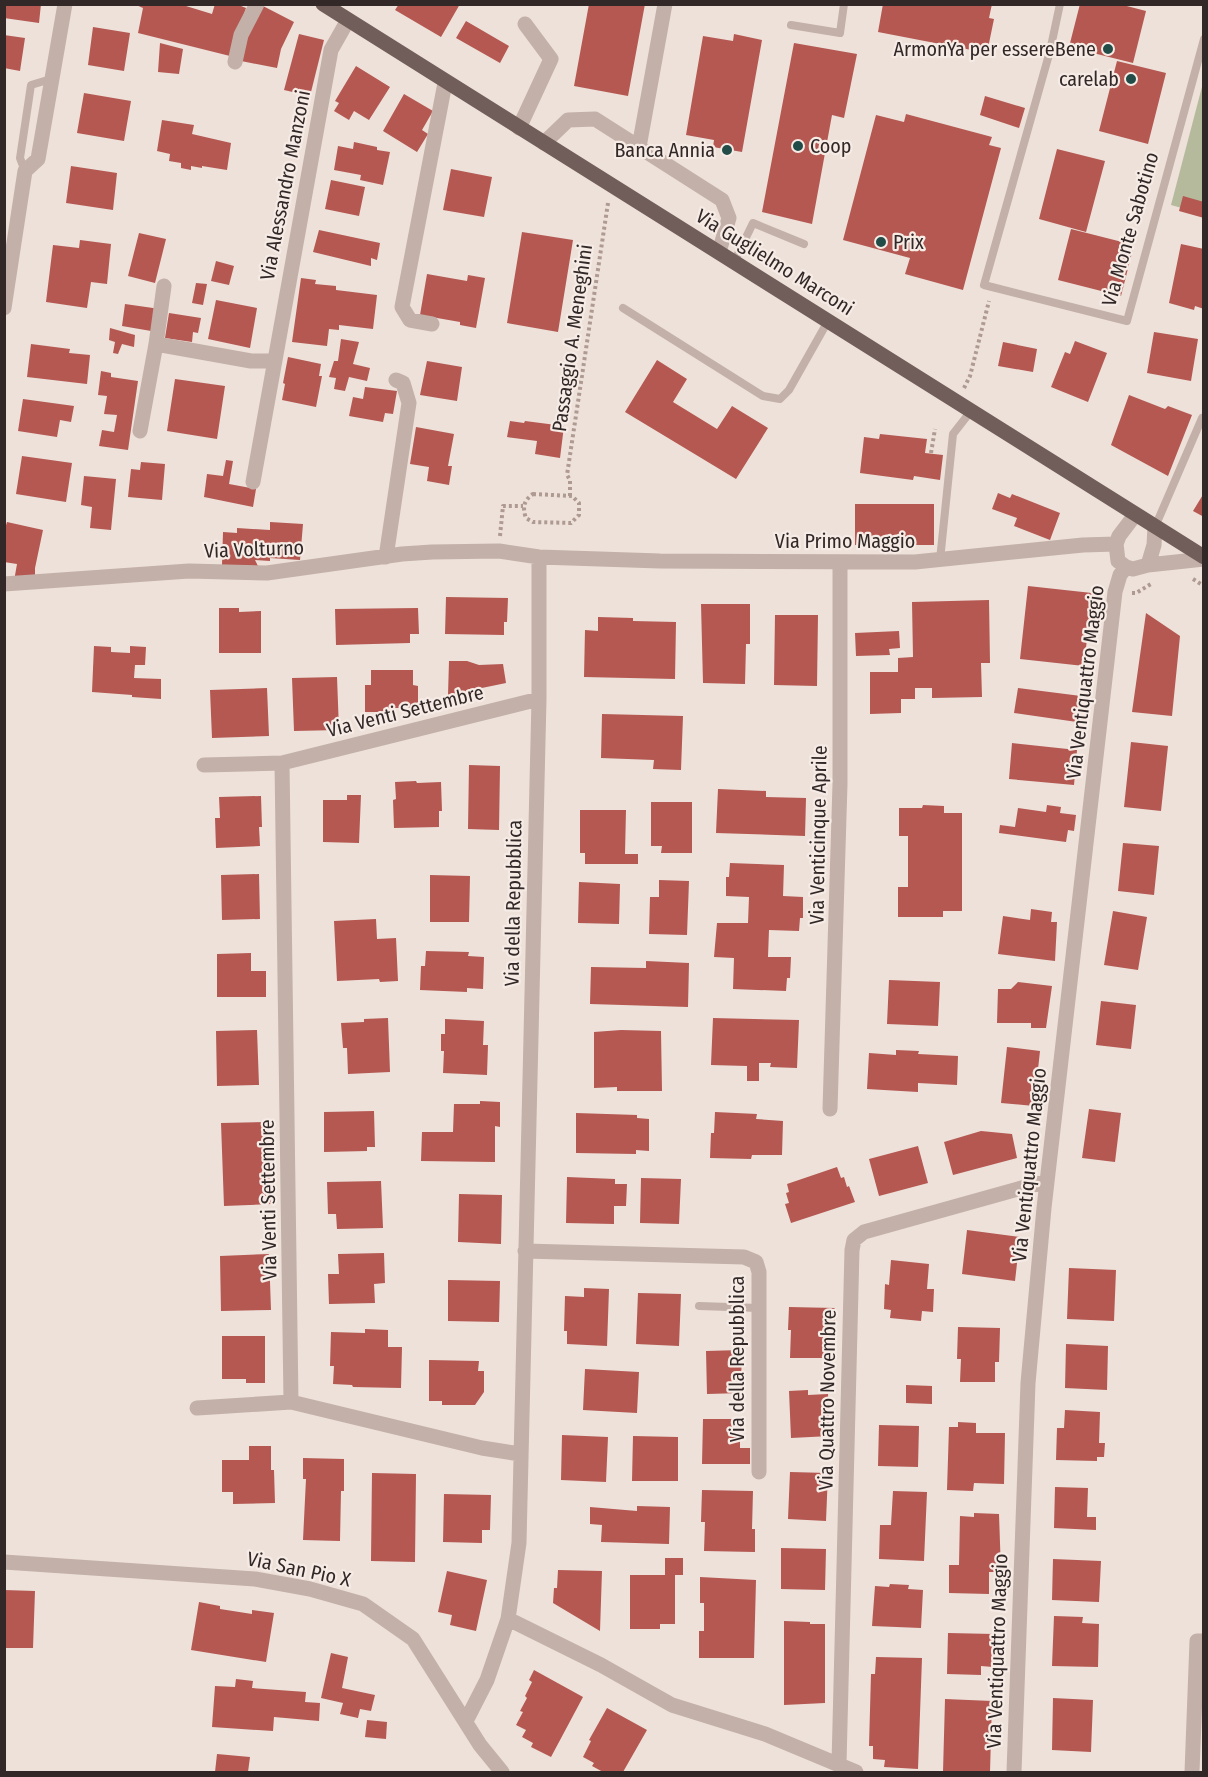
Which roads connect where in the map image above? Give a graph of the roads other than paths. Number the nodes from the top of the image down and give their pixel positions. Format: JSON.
{"nodes":[{"id":1,"x":65,"y":4,"type":"edge"},
{"id":2,"x":257,"y":4,"type":"edge"},
{"id":3,"x":323,"y":4,"type":"edge"},
{"id":4,"x":665,"y":4,"type":"edge"},
{"id":5,"x":844,"y":4,"type":"edge"},
{"id":6,"x":1060,"y":4,"type":"edge"},
{"id":7,"x":348,"y":20,"type":"junction"},
{"id":8,"x":525,"y":24,"type":"dead end"},
{"id":9,"x":791,"y":25,"type":"dead end"},
{"id":10,"x":1203,"y":39,"type":"edge"},
{"id":11,"x":235,"y":62,"type":"dead end"},
{"id":12,"x":445,"y":83,"type":"junction"},
{"id":13,"x":519,"y":128,"type":"junction"},
{"id":14,"x":544,"y":143,"type":"junction"},
{"id":15,"x":639,"y":147,"type":"junction"},
{"id":16,"x":804,"y":244,"type":"dead end"},
{"id":17,"x":719,"y":252,"type":"junction"},
{"id":18,"x":734,"y":262,"type":"junction"},
{"id":19,"x":164,"y":286,"type":"dead end"},
{"id":20,"x":4,"y":308,"type":"edge"},
{"id":21,"x":623,"y":308,"type":"dead end"},
{"id":22,"x":828,"y":321,"type":"junction"},
{"id":23,"x":432,"y":324,"type":"dead end"},
{"id":24,"x":156,"y":344,"type":"junction"},
{"id":25,"x":274,"y":361,"type":"junction"},
{"id":26,"x":396,"y":380,"type":"dead end"},
{"id":27,"x":971,"y":411,"type":"junction"},
{"id":28,"x":1202,"y":418,"type":"dead end"},
{"id":29,"x":141,"y":431,"type":"dead end"},
{"id":30,"x":253,"y":482,"type":"dead end"},
{"id":31,"x":1135,"y":514,"type":"junction"},
{"id":32,"x":1155,"y":527,"type":"junction"},
{"id":33,"x":1116,"y":544,"type":"junction"},
{"id":34,"x":386,"y":557,"type":"junction"},
{"id":35,"x":539,"y":557,"type":"junction"},
{"id":36,"x":1203,"y":558,"type":"edge"},
{"id":37,"x":940,"y":560,"type":"junction"},
{"id":38,"x":840,"y":563,"type":"junction"},
{"id":39,"x":1148,"y":565,"type":"junction"},
{"id":40,"x":1126,"y":567,"type":"junction"},
{"id":41,"x":4,"y":584,"type":"edge"},
{"id":42,"x":538,"y":699,"type":"junction"},
{"id":43,"x":282,"y":764,"type":"junction"},
{"id":44,"x":204,"y":765,"type":"dead end"},
{"id":45,"x":830,"y":1109,"type":"dead end"},
{"id":46,"x":1047,"y":1181,"type":"junction"},
{"id":47,"x":525,"y":1251,"type":"junction"},
{"id":48,"x":699,"y":1306,"type":"dead end"},
{"id":49,"x":759,"y":1308,"type":"junction"},
{"id":50,"x":291,"y":1402,"type":"junction"},
{"id":51,"x":197,"y":1408,"type":"dead end"},
{"id":52,"x":520,"y":1454,"type":"junction"},
{"id":53,"x":759,"y":1472,"type":"dead end"},
{"id":54,"x":4,"y":1562,"type":"edge"},
{"id":55,"x":508,"y":1619,"type":"junction"},
{"id":56,"x":1203,"y":1641,"type":"edge"},
{"id":57,"x":466,"y":1721,"type":"junction"},
{"id":58,"x":1199,"y":1741,"type":"edge"},
{"id":59,"x":838,"y":1764,"type":"junction"},
{"id":60,"x":502,"y":1773,"type":"edge"},
{"id":61,"x":856,"y":1773,"type":"edge"},
{"id":62,"x":1014,"y":1773,"type":"edge"},
{"id":63,"x":1192,"y":1773,"type":"edge"}],
"edges":[{"from":1,"to":20,"type":"street"},
{"from":2,"to":11,"type":"street"},
{"from":3,"to":7,"type":"main road","name":"Via Guglielmo Marconi"},
{"from":4,"to":15,"type":"street"},
{"from":5,"to":9,"type":"lane"},
{"from":6,"to":10,"type":"lane","name":"Via Monte Sabotino"},
{"from":7,"to":12,"type":"main road","name":"Via Guglielmo Marconi"},
{"from":7,"to":25,"type":"street","name":"Via Alessandro Manzoni"},
{"from":8,"to":13,"type":"street"},
{"from":12,"to":13,"type":"main road","name":"Via Guglielmo Marconi"},
{"from":12,"to":23,"type":"street"},
{"from":13,"to":14,"type":"main road","name":"Via Guglielmo Marconi"},
{"from":14,"to":15,"type":"street"},
{"from":14,"to":17,"type":"main road","name":"Via Guglielmo Marconi"},
{"from":15,"to":17,"type":"street"},
{"from":16,"to":18,"type":"lane"},
{"from":17,"to":18,"type":"main road","name":"Via Guglielmo Marconi"},
{"from":18,"to":22,"type":"main road","name":"Via Guglielmo Marconi"},
{"from":19,"to":24,"type":"street"},
{"from":21,"to":22,"type":"lane"},
{"from":22,"to":27,"type":"main road","name":"Via Guglielmo Marconi"},
{"from":24,"to":25,"type":"street"},
{"from":24,"to":29,"type":"street"},
{"from":25,"to":30,"type":"street","name":"Via Alessandro Manzoni"},
{"from":26,"to":34,"type":"street"},
{"from":27,"to":31,"type":"main road","name":"Via Guglielmo Marconi"},
{"from":27,"to":37,"type":"lane"},
{"from":28,"to":32,"type":"lane"},
{"from":31,"to":32,"type":"main road","name":"Via Guglielmo Marconi"},
{"from":31,"to":33,"type":"street"},
{"from":32,"to":36,"type":"main road","name":"Via Guglielmo Marconi"},
{"from":32,"to":39,"type":"street"},
{"from":33,"to":37,"type":"street","name":"Via Primo Maggio"},
{"from":33,"to":40,"type":"street","name":"Via Ventiquattro Maggio"},
{"from":34,"to":35,"type":"street","name":"Via Volturno"},
{"from":34,"to":41,"type":"street","name":"Via Volturno"},
{"from":35,"to":38,"type":"street","name":"Via Primo Maggio"},
{"from":35,"to":42,"type":"street","name":"Via della Repubblica"},
{"from":36,"to":39,"type":"street","name":"Via Ventiquattro Maggio"},
{"from":37,"to":38,"type":"street","name":"Via Primo Maggio"},
{"from":38,"to":45,"type":"street","name":"Via Venticinque Aprile"},
{"from":39,"to":40,"type":"street","name":"Via Ventiquattro Maggio"},
{"from":40,"to":46,"type":"street","name":"Via Ventiquattro Maggio"},
{"from":42,"to":43,"type":"street","name":"Via Venti Settembre"},
{"from":42,"to":47,"type":"street","name":"Via della Repubblica"},
{"from":43,"to":44,"type":"street","name":"Via Venti Settembre"},
{"from":43,"to":50,"type":"street","name":"Via Venti Settembre"},
{"from":46,"to":59,"type":"street","name":"Via Quattro Novembre"},
{"from":46,"to":62,"type":"street","name":"Via Ventiquattro Maggio"},
{"from":47,"to":49,"type":"street","name":"Via della Repubblica"},
{"from":47,"to":52,"type":"street","name":"Via della Repubblica"},
{"from":48,"to":49,"type":"lane"},
{"from":49,"to":53,"type":"street","name":"Via della Repubblica"},
{"from":50,"to":51,"type":"street"},
{"from":50,"to":52,"type":"street"},
{"from":52,"to":55,"type":"street","name":"Via della Repubblica"},
{"from":54,"to":57,"type":"street","name":"Via San Pio X"},
{"from":55,"to":57,"type":"street","name":"Via della Repubblica"},
{"from":55,"to":59,"type":"street"},
{"from":56,"to":58,"type":"street"},
{"from":57,"to":60,"type":"street","name":"Via San Pio X"},
{"from":58,"to":63,"type":"street"},
{"from":59,"to":61,"type":"street"}]}
